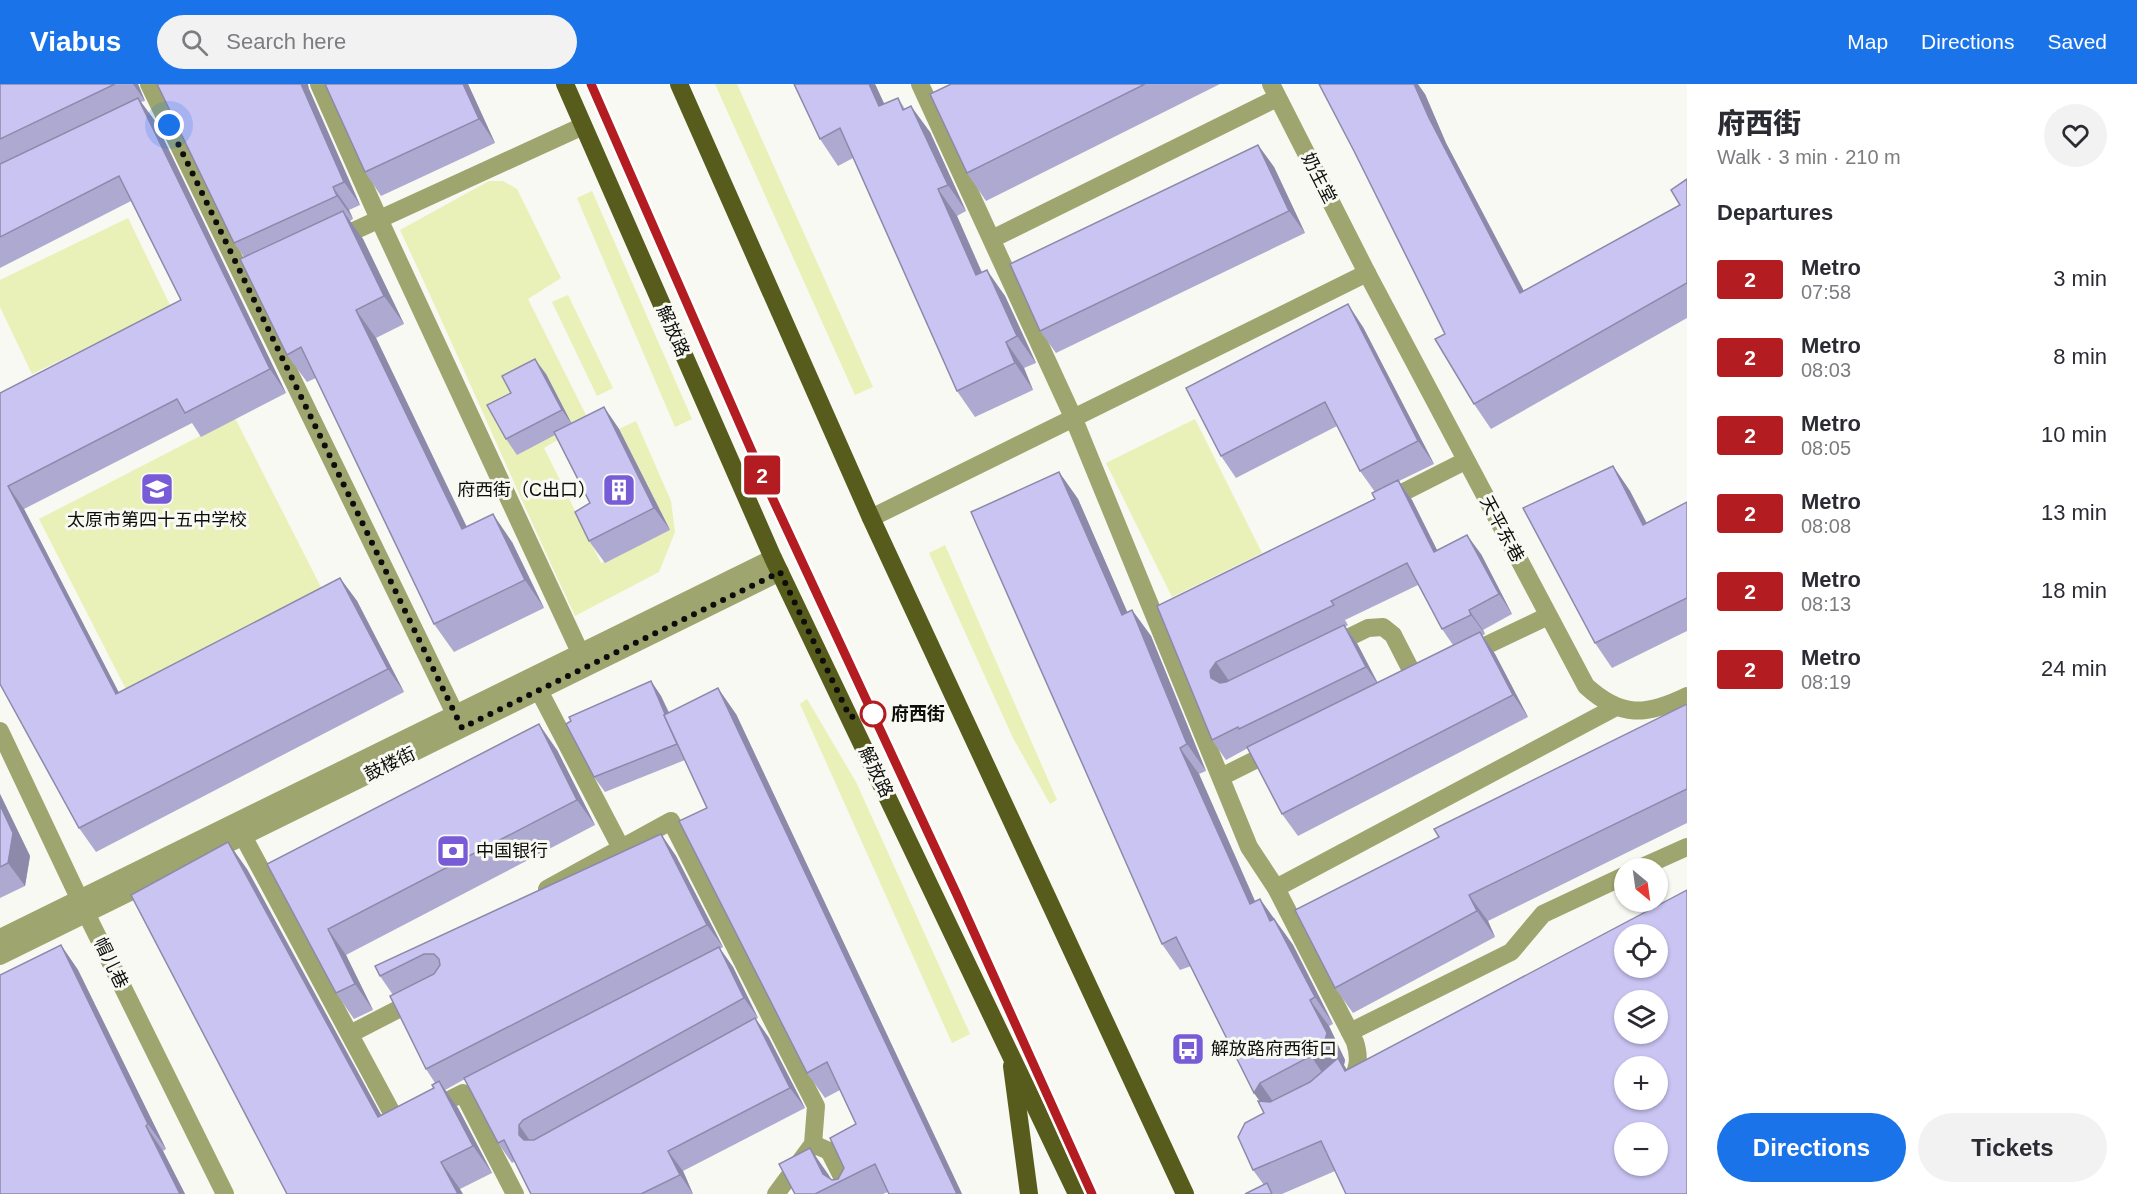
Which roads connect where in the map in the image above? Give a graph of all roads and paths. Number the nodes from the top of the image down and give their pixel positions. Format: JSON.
{"nodes":[{"id":1,"x":149,"y":84,"type":"edge"},
{"id":2,"x":319,"y":84,"type":"edge"},
{"id":3,"x":565,"y":84,"type":"edge"},
{"id":4,"x":680,"y":84,"type":"edge"},
{"id":5,"x":920,"y":84,"type":"edge"},
{"id":6,"x":1274,"y":91,"type":"edge"},
{"id":7,"x":160,"y":106,"type":"junction"},
{"id":8,"x":138,"y":116,"type":"edge"},
{"id":9,"x":583,"y":126,"type":"junction"},
{"id":10,"x":379,"y":219,"type":"junction"},
{"id":11,"x":992,"y":239,"type":"junction"},
{"id":12,"x":317,"y":248,"type":"edge"},
{"id":13,"x":265,"y":271,"type":"edge"},
{"id":14,"x":1367,"y":273,"type":"junction"},
{"id":15,"x":245,"y":281,"type":"junction"},
{"id":16,"x":1073,"y":417,"type":"junction"},
{"id":17,"x":1465,"y":461,"type":"junction"},
{"id":18,"x":1367,"y":510,"type":"edge"},
{"id":19,"x":871,"y":518,"type":"junction"},
{"id":20,"x":776,"y":565,"type":"junction"},
{"id":21,"x":1548,"y":615,"type":"junction"},
{"id":22,"x":1317,"y":653,"type":"edge"},
{"id":23,"x":584,"y":660,"type":"junction"},
{"id":24,"x":1448,"y":664,"type":"edge"},
{"id":25,"x":536,"y":684,"type":"junction"},
{"id":26,"x":1396,"y":690,"type":"edge"},
{"id":27,"x":1687,"y":696,"type":"edge"},
{"id":28,"x":1614,"y":708,"type":"junction"},
{"id":29,"x":459,"y":722,"type":"junction"},
{"id":30,"x":0,"y":731,"type":"edge"},
{"id":31,"x":1293,"y":741,"type":"edge"},
{"id":32,"x":1221,"y":777,"type":"junction"},
{"id":33,"x":240,"y":829,"type":"junction"},
{"id":34,"x":1687,"y":847,"type":"edge"},
{"id":35,"x":621,"y":848,"type":"junction"},
{"id":36,"x":1662,"y":858,"type":"edge"},
{"id":37,"x":1614,"y":881,"type":"edge"},
{"id":38,"x":1276,"y":888,"type":"junction"},
{"id":39,"x":531,"y":897,"type":"edge"},
{"id":40,"x":83,"y":908,"type":"junction"},
{"id":41,"x":0,"y":938,"type":"edge"},
{"id":42,"x":738,"y":952,"type":"junction"},
{"id":43,"x":0,"y":956,"type":"edge"},
{"id":44,"x":717,"y":963,"type":"edge"},
{"id":45,"x":433,"y":991,"type":"edge"},
{"id":46,"x":774,"y":1022,"type":"junction"},
{"id":47,"x":1350,"y":1032,"type":"junction"},
{"id":48,"x":350,"y":1034,"type":"junction"},
{"id":49,"x":753,"y":1034,"type":"edge"},
{"id":50,"x":1010,"y":1049,"type":"junction"},
{"id":51,"x":1334,"y":1092,"type":"edge"},
{"id":52,"x":813,"y":1144,"type":"junction"},
{"id":53,"x":225,"y":1194,"type":"edge"},
{"id":54,"x":516,"y":1194,"type":"edge"},
{"id":55,"x":776,"y":1194,"type":"edge"},
{"id":56,"x":851,"y":1194,"type":"edge"},
{"id":57,"x":1029,"y":1194,"type":"edge"},
{"id":58,"x":1077,"y":1194,"type":"edge"},
{"id":59,"x":1185,"y":1194,"type":"edge"}],
"edges":[{"from":1,"to":7,"type":"street"},
{"from":2,"to":10,"type":"street"},
{"from":3,"to":9,"type":"main road","name":"解放路"},
{"from":4,"to":19,"type":"main road"},
{"from":5,"to":11,"type":"street"},
{"from":6,"to":11,"type":"street"},
{"from":6,"to":14,"type":"street","name":"奶生堂"},
{"from":7,"to":8,"type":"street"},
{"from":7,"to":15,"type":"street"},
{"from":9,"to":10,"type":"street"},
{"from":9,"to":20,"type":"main road","name":"解放路"},
{"from":10,"to":12,"type":"street"},
{"from":10,"to":23,"type":"street"},
{"from":11,"to":16,"type":"street"},
{"from":13,"to":15,"type":"street"},
{"from":14,"to":16,"type":"street"},
{"from":14,"to":17,"type":"street","name":"天平东巷"},
{"from":15,"to":29,"type":"street"},
{"from":16,"to":19,"type":"street"},
{"from":16,"to":32,"type":"street"},
{"from":17,"to":18,"type":"street"},
{"from":17,"to":21,"type":"street","name":"天平东巷"},
{"from":19,"to":59,"type":"main road"},
{"from":20,"to":23,"type":"street","name":"鼓楼街"},
{"from":20,"to":50,"type":"main road","name":"解放路"},
{"from":21,"to":24,"type":"street"},
{"from":21,"to":28,"type":"street","name":"天平东巷"},
{"from":22,"to":26,"type":"street"},
{"from":23,"to":25,"type":"street","name":"鼓楼街"},
{"from":25,"to":29,"type":"street","name":"鼓楼街"},
{"from":25,"to":35,"type":"street"},
{"from":27,"to":28,"type":"street"},
{"from":28,"to":38,"type":"street"},
{"from":29,"to":33,"type":"street","name":"鼓楼街"},
{"from":30,"to":40,"type":"street","name":"帽儿巷"},
{"from":31,"to":32,"type":"street"},
{"from":32,"to":38,"type":"street"},
{"from":33,"to":40,"type":"street","name":"鼓楼街"},
{"from":33,"to":48,"type":"street"},
{"from":34,"to":36,"type":"street"},
{"from":35,"to":39,"type":"street"},
{"from":35,"to":42,"type":"street"},
{"from":37,"to":47,"type":"street"},
{"from":38,"to":47,"type":"street"},
{"from":40,"to":41,"type":"street","name":"鼓楼街"},
{"from":40,"to":43,"type":"street","name":"鼓楼街"},
{"from":40,"to":53,"type":"street","name":"帽儿巷"},
{"from":42,"to":44,"type":"street"},
{"from":42,"to":46,"type":"street"},
{"from":45,"to":48,"type":"street"},
{"from":46,"to":49,"type":"street"},
{"from":46,"to":52,"type":"street"},
{"from":47,"to":51,"type":"street"},
{"from":48,"to":54,"type":"street"},
{"from":50,"to":57,"type":"main road"},
{"from":50,"to":58,"type":"main road","name":"解放路"},
{"from":52,"to":55,"type":"street"},
{"from":52,"to":56,"type":"street"}]}
